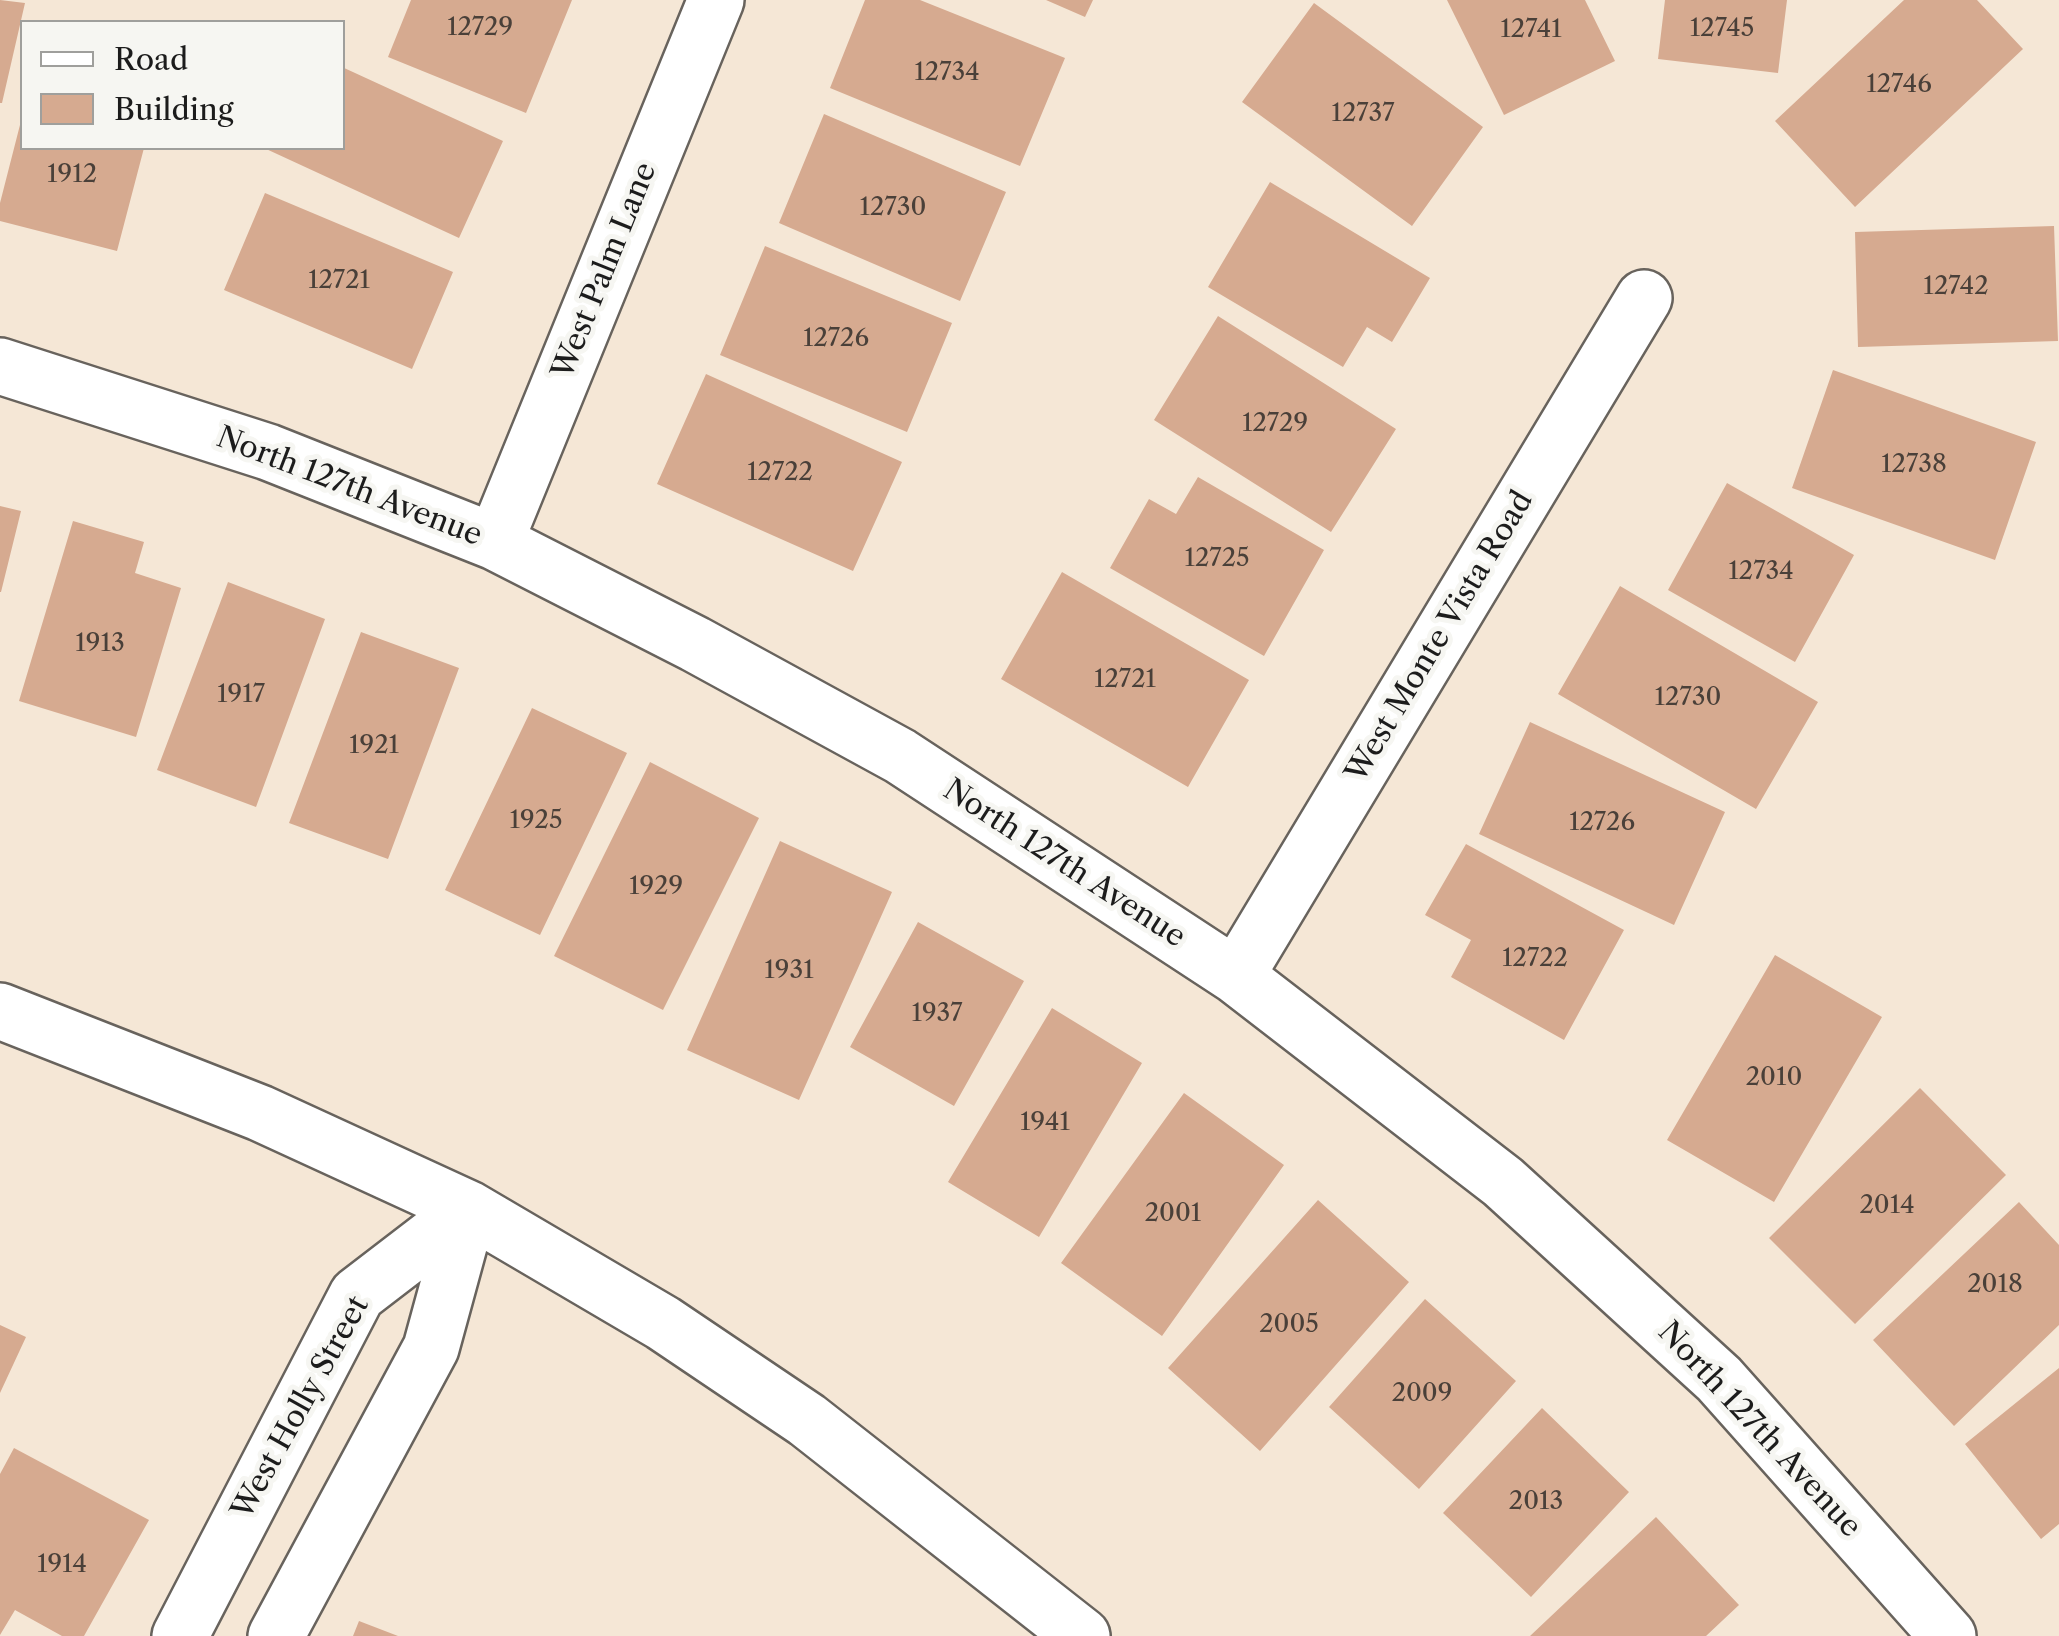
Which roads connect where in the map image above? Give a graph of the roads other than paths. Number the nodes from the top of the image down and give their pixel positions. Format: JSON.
{"nodes":[{"id":1,"x":716,"y":0,"type":"edge"},
{"id":2,"x":1644,"y":298,"type":"dead end"},
{"id":3,"x":0,"y":366,"type":"edge"},
{"id":4,"x":495,"y":542,"type":"junction"},
{"id":5,"x":1236,"y":976,"type":"junction"},
{"id":6,"x":0,"y":1010,"type":"edge"},
{"id":7,"x":469,"y":1208,"type":"junction"},
{"id":8,"x":180,"y":1636,"type":"edge"},
{"id":9,"x":276,"y":1636,"type":"edge"},
{"id":10,"x":1082,"y":1636,"type":"edge"},
{"id":11,"x":1948,"y":1636,"type":"edge"}],
"edges":[{"from":1,"to":4,"type":"street","name":"West Palm Lane"},
{"from":2,"to":5,"type":"street","name":"West Monte Vista Road"},
{"from":3,"to":4,"type":"street","name":"North 127th Avenue"},
{"from":4,"to":5,"type":"street","name":"North 127th Avenue"},
{"from":5,"to":11,"type":"street","name":"North 127th Avenue"},
{"from":6,"to":7,"type":"street"},
{"from":7,"to":8,"type":"street","name":"West Holly Street"},
{"from":7,"to":9,"type":"street"},
{"from":7,"to":10,"type":"street"}]}
